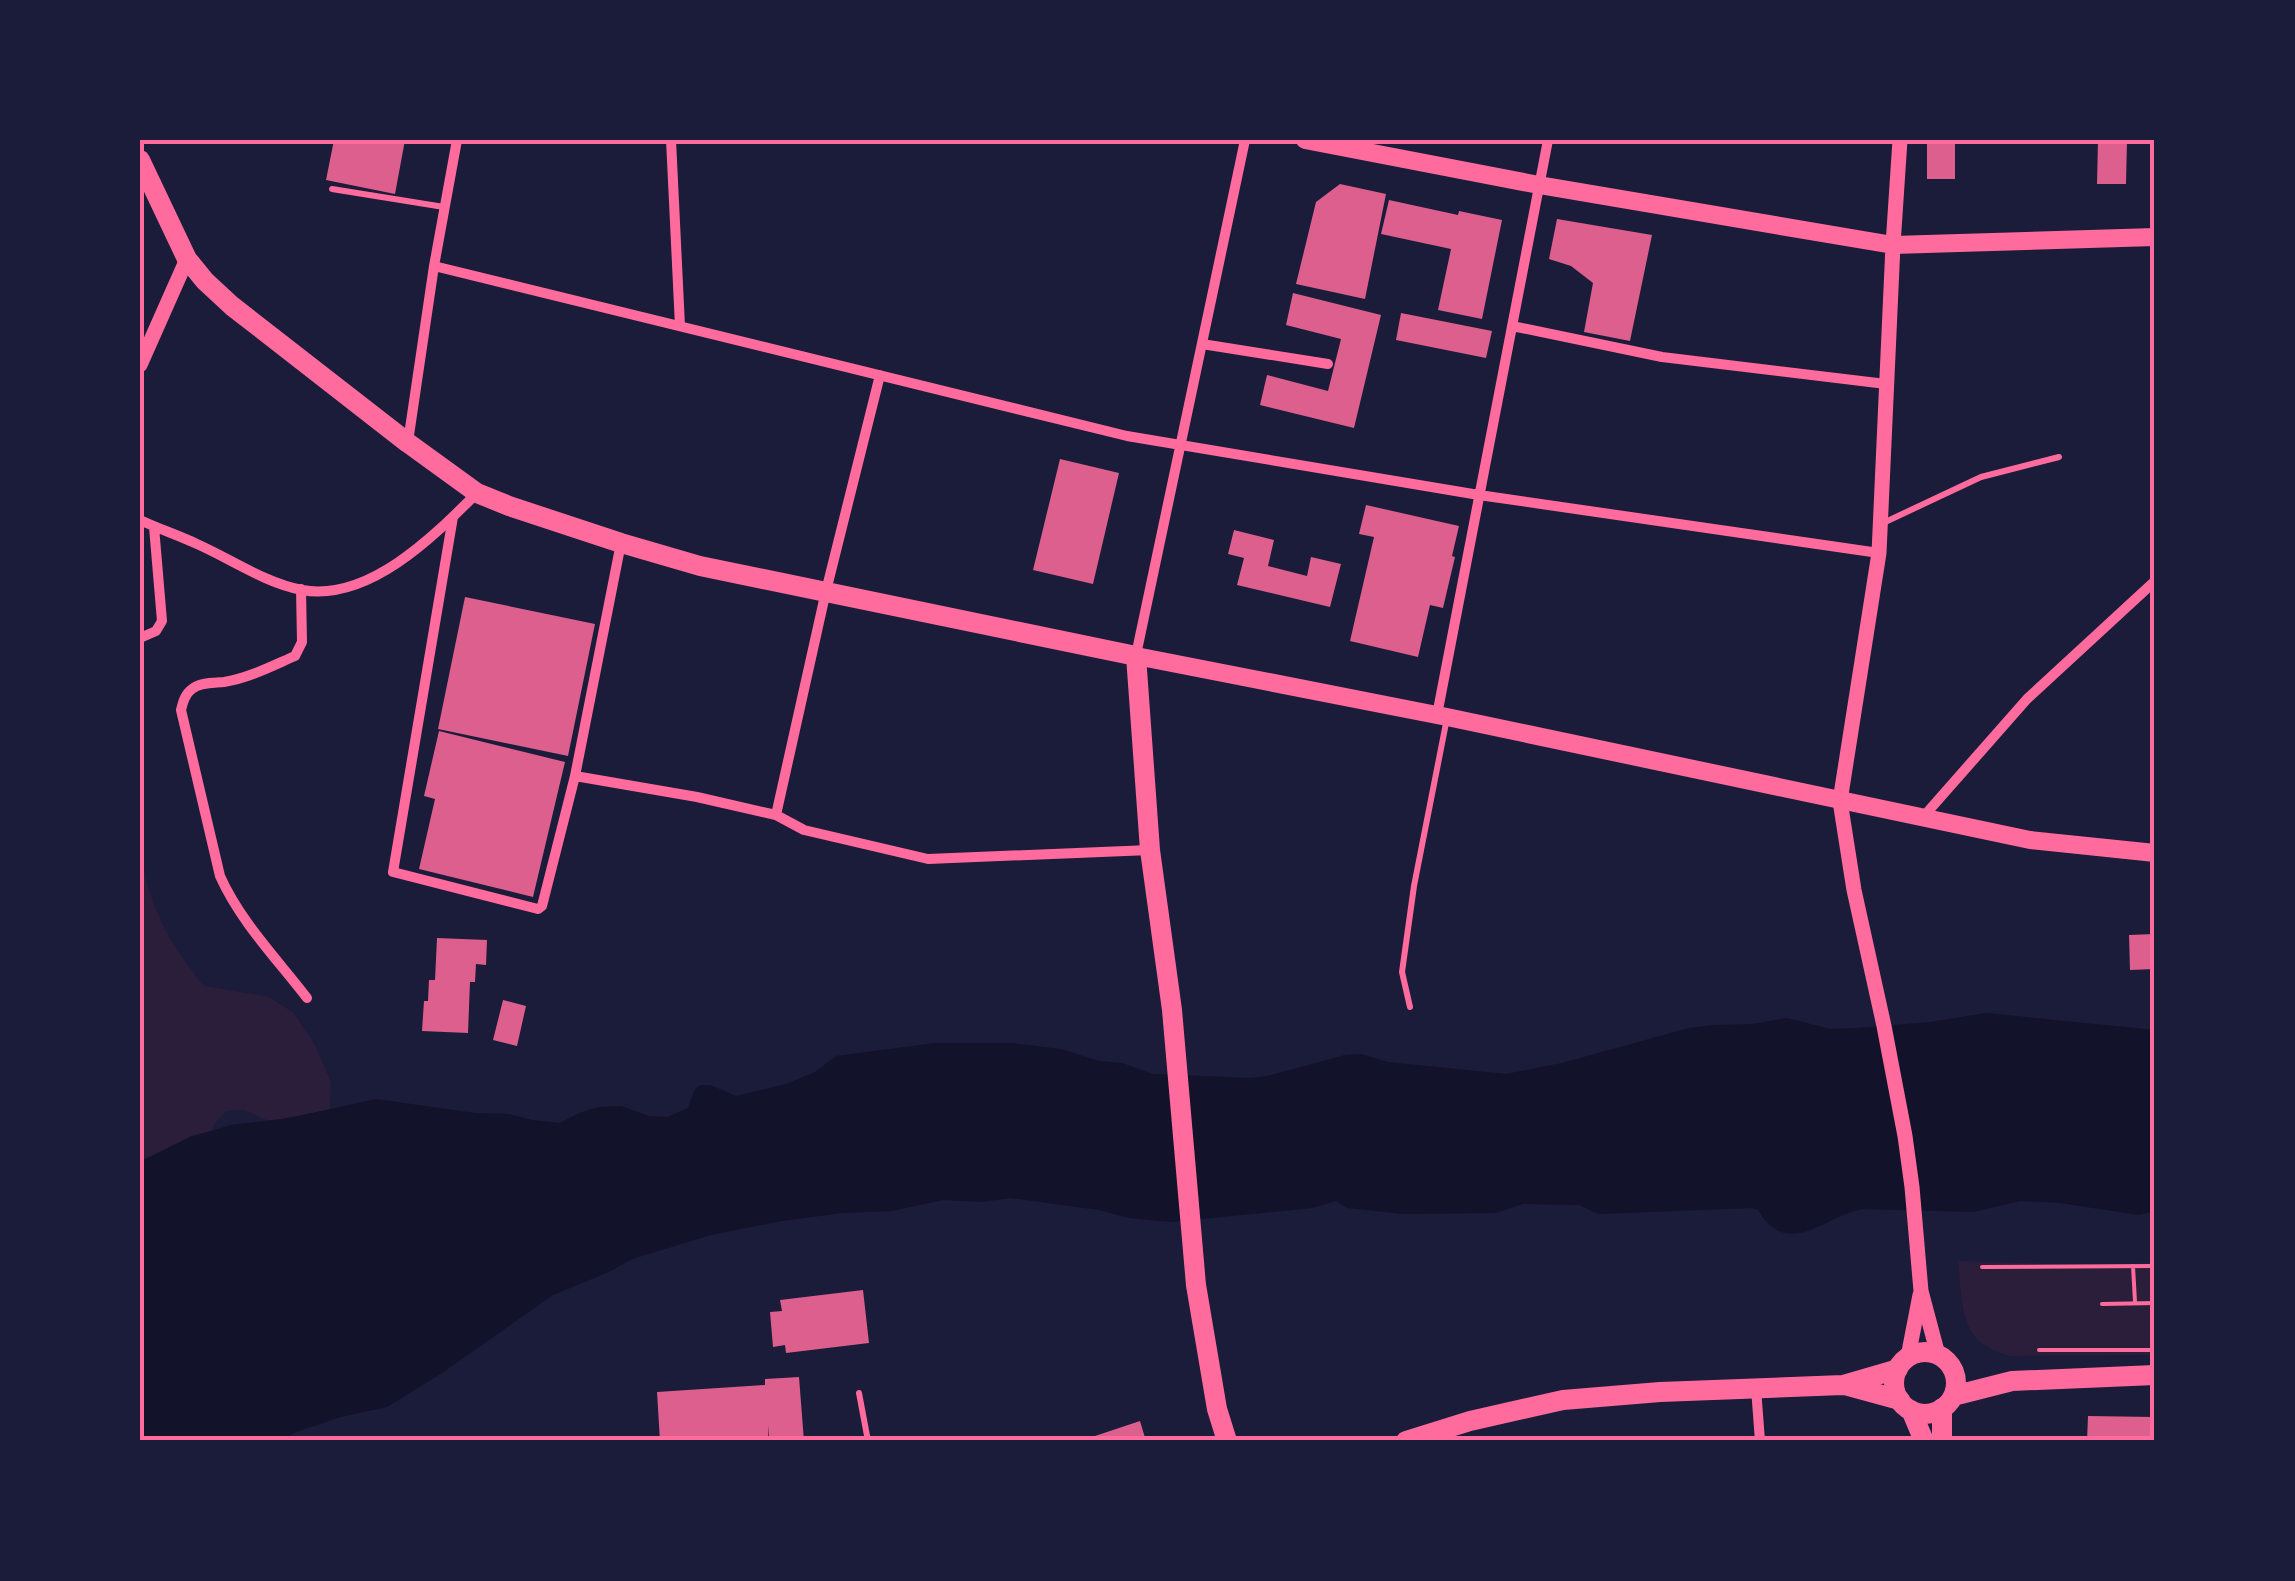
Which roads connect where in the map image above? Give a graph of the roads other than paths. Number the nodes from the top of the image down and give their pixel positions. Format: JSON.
{"nodes":[{"id":1,"x":456,"y":140,"type":"edge"},
{"id":2,"x":671,"y":140,"type":"edge"},
{"id":3,"x":1245,"y":140,"type":"edge"},
{"id":4,"x":1305,"y":140,"type":"edge"},
{"id":5,"x":1548,"y":140,"type":"edge"},
{"id":6,"x":1900,"y":140,"type":"edge"},
{"id":7,"x":142,"y":171,"type":"edge"},
{"id":8,"x":1539,"y":185,"type":"junction"},
{"id":9,"x":332,"y":190,"type":"dead end"},
{"id":10,"x":444,"y":207,"type":"junction"},
{"id":11,"x":2155,"y":238,"type":"edge"},
{"id":12,"x":1892,"y":245,"type":"junction"},
{"id":13,"x":187,"y":259,"type":"junction"},
{"id":14,"x":434,"y":266,"type":"junction"},
{"id":15,"x":680,"y":326,"type":"junction"},
{"id":16,"x":1512,"y":326,"type":"junction"},
{"id":17,"x":1202,"y":344,"type":"junction"},
{"id":18,"x":1328,"y":364,"type":"dead end"},
{"id":19,"x":140,"y":365,"type":"edge"},
{"id":20,"x":880,"y":375,"type":"junction"},
{"id":21,"x":1886,"y":384,"type":"junction"},
{"id":22,"x":408,"y":443,"type":"junction"},
{"id":23,"x":1181,"y":445,"type":"junction"},
{"id":24,"x":2059,"y":456,"type":"dead end"},
{"id":25,"x":478,"y":492,"type":"junction"},
{"id":26,"x":1479,"y":494,"type":"junction"},
{"id":27,"x":453,"y":517,"type":"junction"},
{"id":28,"x":140,"y":520,"type":"edge"},
{"id":29,"x":1880,"y":525,"type":"junction"},
{"id":30,"x":154,"y":527,"type":"junction"},
{"id":31,"x":621,"y":543,"type":"junction"},
{"id":32,"x":1879,"y":553,"type":"junction"},
{"id":33,"x":2155,"y":581,"type":"edge"},
{"id":34,"x":300,"y":590,"type":"junction"},
{"id":35,"x":826,"y":592,"type":"junction"},
{"id":36,"x":140,"y":638,"type":"edge"},
{"id":37,"x":1136,"y":656,"type":"junction"},
{"id":38,"x":1442,"y":716,"type":"junction"},
{"id":39,"x":575,"y":776,"type":"junction"},
{"id":40,"x":1840,"y":801,"type":"junction"},
{"id":41,"x":776,"y":815,"type":"junction"},
{"id":42,"x":1924,"y":816,"type":"junction"},
{"id":43,"x":1150,"y":850,"type":"junction"},
{"id":44,"x":2155,"y":853,"type":"edge"},
{"id":45,"x":307,"y":998,"type":"dead end"},
{"id":46,"x":1410,"y":1006,"type":"dead end"},
{"id":47,"x":1920,"y":1291,"type":"junction"},
{"id":48,"x":1903,"y":1363,"type":"junction"},
{"id":49,"x":1946,"y":1363,"type":"junction"},
{"id":50,"x":2155,"y":1375,"type":"edge"},
{"id":51,"x":2012,"y":1381,"type":"junction"},
{"id":52,"x":1843,"y":1385,"type":"junction"},
{"id":53,"x":1756,"y":1386,"type":"junction"},
{"id":54,"x":859,"y":1393,"type":"dead end"},
{"id":55,"x":1948,"y":1402,"type":"junction"},
{"id":56,"x":1906,"y":1405,"type":"junction"},
{"id":57,"x":868,"y":1441,"type":"edge"},
{"id":58,"x":1227,"y":1441,"type":"edge"},
{"id":59,"x":1406,"y":1441,"type":"edge"},
{"id":60,"x":1760,"y":1441,"type":"edge"},
{"id":61,"x":1924,"y":1441,"type":"edge"},
{"id":62,"x":1942,"y":1441,"type":"edge"}],
"edges":[{"from":1,"to":10,"type":"street"},
{"from":2,"to":15,"type":"street"},
{"from":3,"to":17,"type":"street"},
{"from":4,"to":8,"type":"main road"},
{"from":5,"to":8,"type":"street"},
{"from":6,"to":12,"type":"street"},
{"from":7,"to":13,"type":"main road"},
{"from":8,"to":12,"type":"main road"},
{"from":8,"to":16,"type":"street"},
{"from":9,"to":10,"type":"lane"},
{"from":10,"to":14,"type":"street"},
{"from":11,"to":12,"type":"main road"},
{"from":12,"to":21,"type":"street"},
{"from":13,"to":19,"type":"street"},
{"from":13,"to":22,"type":"main road"},
{"from":14,"to":15,"type":"street"},
{"from":14,"to":22,"type":"street"},
{"from":15,"to":20,"type":"street"},
{"from":16,"to":21,"type":"street"},
{"from":16,"to":26,"type":"street"},
{"from":17,"to":18,"type":"street"},
{"from":17,"to":23,"type":"street"},
{"from":20,"to":23,"type":"street"},
{"from":20,"to":35,"type":"street"},
{"from":21,"to":29,"type":"street"},
{"from":22,"to":25,"type":"main road"},
{"from":23,"to":26,"type":"street"},
{"from":23,"to":37,"type":"street"},
{"from":24,"to":29,"type":"lane"},
{"from":25,"to":27,"type":"street"},
{"from":25,"to":31,"type":"main road"},
{"from":26,"to":32,"type":"street"},
{"from":26,"to":38,"type":"street"},
{"from":27,"to":34,"type":"street"},
{"from":27,"to":39,"type":"street"},
{"from":28,"to":30,"type":"street"},
{"from":29,"to":32,"type":"street"},
{"from":30,"to":34,"type":"street"},
{"from":30,"to":36,"type":"street"},
{"from":31,"to":35,"type":"main road"},
{"from":31,"to":39,"type":"street"},
{"from":32,"to":40,"type":"street"},
{"from":33,"to":42,"type":"street"},
{"from":34,"to":45,"type":"street"},
{"from":35,"to":37,"type":"main road"},
{"from":35,"to":41,"type":"street"},
{"from":37,"to":38,"type":"main road"},
{"from":37,"to":43,"type":"main road"},
{"from":38,"to":40,"type":"main road"},
{"from":38,"to":46,"type":"lane"},
{"from":39,"to":41,"type":"street"},
{"from":40,"to":42,"type":"main road"},
{"from":40,"to":47,"type":"street"},
{"from":41,"to":43,"type":"street"},
{"from":42,"to":44,"type":"main road"},
{"from":43,"to":58,"type":"main road"},
{"from":47,"to":48,"type":"street"},
{"from":47,"to":49,"type":"street"},
{"from":48,"to":49,"type":"main road"},
{"from":48,"to":52,"type":"main road"},
{"from":48,"to":56,"type":"main road"},
{"from":49,"to":51,"type":"main road"},
{"from":49,"to":55,"type":"main road"},
{"from":50,"to":51,"type":"main road"},
{"from":51,"to":55,"type":"main road"},
{"from":52,"to":53,"type":"main road"},
{"from":52,"to":56,"type":"main road"},
{"from":53,"to":59,"type":"main road"},
{"from":53,"to":60,"type":"street"},
{"from":54,"to":57,"type":"lane"},
{"from":55,"to":56,"type":"main road"},
{"from":55,"to":62,"type":"main road"},
{"from":56,"to":61,"type":"main road"}]}
